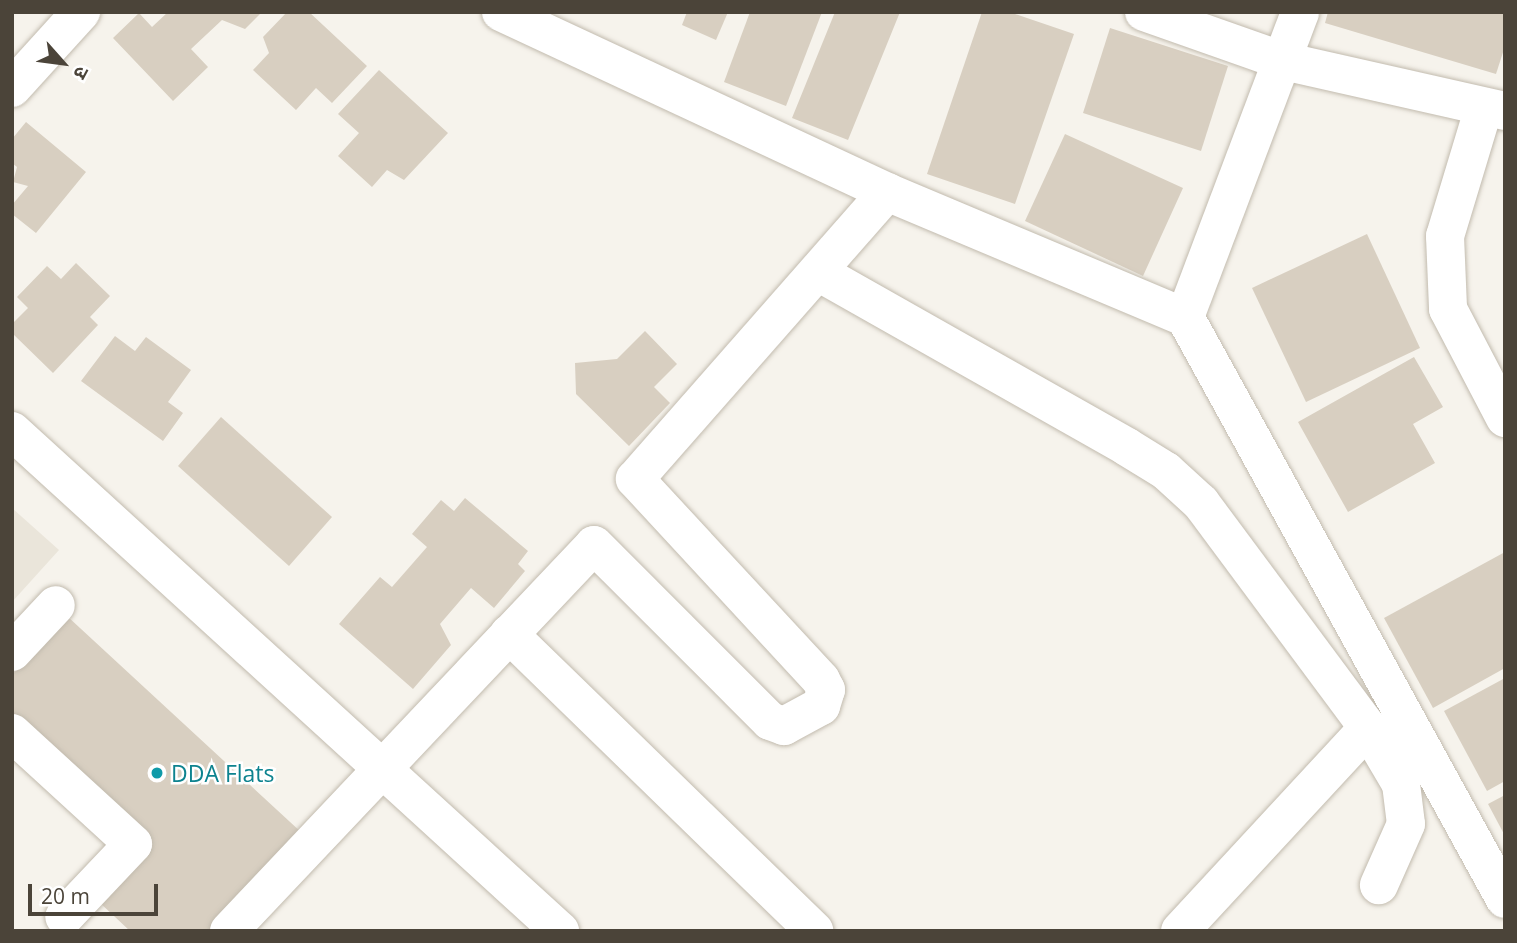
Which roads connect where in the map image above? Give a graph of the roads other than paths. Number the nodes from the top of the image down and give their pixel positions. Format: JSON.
{"nodes":[{"id":1,"x":81,"y":12,"type":"edge"},
{"id":2,"x":501,"y":12,"type":"edge"},
{"id":3,"x":1144,"y":12,"type":"edge"},
{"id":4,"x":1300,"y":12,"type":"edge"},
{"id":5,"x":1283,"y":61,"type":"junction"},
{"id":6,"x":12,"y":88,"type":"edge"},
{"id":7,"x":1495,"y":109,"type":"edge"},
{"id":8,"x":887,"y":192,"type":"junction"},
{"id":9,"x":818,"y":272,"type":"junction"},
{"id":10,"x":1185,"y":317,"type":"junction"},
{"id":11,"x":1505,"y":418,"type":"edge"},
{"id":12,"x":12,"y":431,"type":"edge"},
{"id":13,"x":56,"y":605,"type":"dead end"},
{"id":14,"x":509,"y":634,"type":"junction"},
{"id":15,"x":12,"y":652,"type":"edge"},
{"id":16,"x":1367,"y":728,"type":"junction"},
{"id":17,"x":12,"y":733,"type":"edge"},
{"id":18,"x":381,"y":768,"type":"junction"},
{"id":19,"x":1379,"y":885,"type":"dead end"},
{"id":20,"x":1505,"y":899,"type":"edge"},
{"id":21,"x":65,"y":926,"type":"edge"},
{"id":22,"x":229,"y":931,"type":"edge"},
{"id":23,"x":560,"y":931,"type":"edge"},
{"id":24,"x":814,"y":931,"type":"edge"},
{"id":25,"x":1180,"y":931,"type":"edge"}],
"edges":[{"from":1,"to":6,"type":"street"},
{"from":2,"to":8,"type":"street"},
{"from":3,"to":5,"type":"street"},
{"from":4,"to":5,"type":"street"},
{"from":5,"to":7,"type":"street"},
{"from":5,"to":10,"type":"street"},
{"from":7,"to":11,"type":"street"},
{"from":8,"to":9,"type":"street"},
{"from":8,"to":10,"type":"street"},
{"from":9,"to":14,"type":"street"},
{"from":9,"to":16,"type":"street"},
{"from":10,"to":20,"type":"street"},
{"from":12,"to":18,"type":"street"},
{"from":13,"to":15,"type":"street"},
{"from":14,"to":18,"type":"street"},
{"from":14,"to":24,"type":"street"},
{"from":16,"to":19,"type":"street"},
{"from":16,"to":25,"type":"street"},
{"from":17,"to":21,"type":"street"},
{"from":18,"to":22,"type":"street"},
{"from":18,"to":23,"type":"street"}]}
